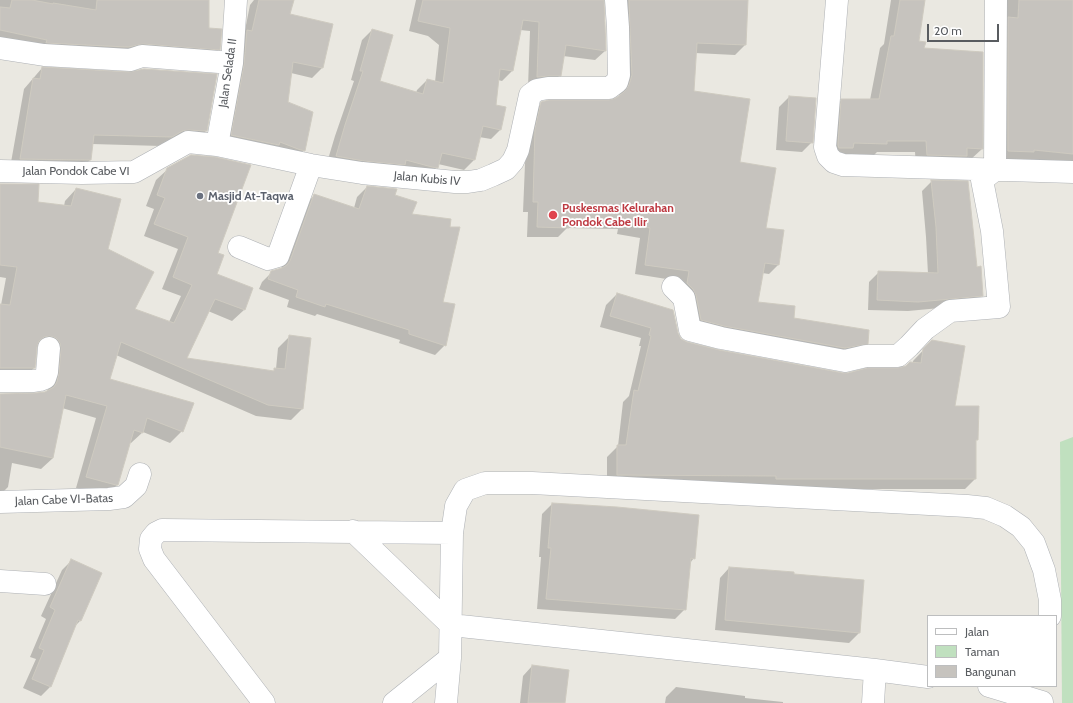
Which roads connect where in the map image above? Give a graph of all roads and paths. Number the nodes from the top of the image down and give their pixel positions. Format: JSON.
{"nodes":[{"id":1,"x":236,"y":0,"type":"edge"},
{"id":2,"x":616,"y":0,"type":"edge"},
{"id":3,"x":837,"y":0,"type":"edge"},
{"id":4,"x":996,"y":0,"type":"edge"},
{"id":5,"x":0,"y":48,"type":"edge"},
{"id":6,"x":232,"y":63,"type":"junction"},
{"id":7,"x":217,"y":145,"type":"junction"},
{"id":8,"x":311,"y":165,"type":"junction"},
{"id":9,"x":996,"y":170,"type":"junction"},
{"id":10,"x":0,"y":171,"type":"edge"},
{"id":11,"x":1073,"y":172,"type":"edge"},
{"id":12,"x":239,"y":247,"type":"dead end"},
{"id":13,"x":673,"y":287,"type":"dead end"},
{"id":14,"x":49,"y":348,"type":"dead end"},
{"id":15,"x":0,"y":381,"type":"edge"},
{"id":16,"x":140,"y":474,"type":"dead end"},
{"id":17,"x":0,"y":502,"type":"edge"},
{"id":18,"x":353,"y":531,"type":"junction"},
{"id":19,"x":452,"y":533,"type":"junction"},
{"id":20,"x":0,"y":581,"type":"edge"},
{"id":21,"x":45,"y":584,"type":"dead end"},
{"id":22,"x":1050,"y":615,"type":"edge"},
{"id":23,"x":451,"y":625,"type":"junction"},
{"id":24,"x":450,"y":658,"type":"junction"},
{"id":25,"x":875,"y":670,"type":"junction"},
{"id":26,"x":927,"y":677,"type":"edge"},
{"id":27,"x":994,"y":687,"type":"edge"},
{"id":28,"x":1043,"y":697,"type":"edge"},
{"id":29,"x":264,"y":703,"type":"edge"},
{"id":30,"x":394,"y":703,"type":"edge"},
{"id":31,"x":446,"y":703,"type":"edge"},
{"id":32,"x":873,"y":703,"type":"edge"}],
"edges":[{"from":1,"to":6,"type":"street","name":"Jalan Selada II"},
{"from":2,"to":8,"type":"street","name":"Jalan Kubis IV"},
{"from":3,"to":9,"type":"street"},
{"from":4,"to":9,"type":"street"},
{"from":5,"to":6,"type":"street"},
{"from":6,"to":7,"type":"street","name":"Jalan Selada II"},
{"from":7,"to":8,"type":"street","name":"Jalan Kubis IV"},
{"from":7,"to":10,"type":"street","name":"Jalan Pondok Cabe VI"},
{"from":8,"to":12,"type":"street"},
{"from":9,"to":11,"type":"street"},
{"from":9,"to":13,"type":"street"},
{"from":14,"to":15,"type":"street"},
{"from":16,"to":17,"type":"street","name":"Jalan Cabe VI-Batas"},
{"from":18,"to":19,"type":"street"},
{"from":18,"to":23,"type":"street"},
{"from":18,"to":29,"type":"street"},
{"from":19,"to":22,"type":"street"},
{"from":19,"to":23,"type":"street"},
{"from":20,"to":21,"type":"street"},
{"from":23,"to":24,"type":"street"},
{"from":23,"to":25,"type":"street"},
{"from":24,"to":30,"type":"street"},
{"from":24,"to":31,"type":"street"},
{"from":25,"to":26,"type":"street"},
{"from":25,"to":32,"type":"street"},
{"from":27,"to":28,"type":"street"}]}
